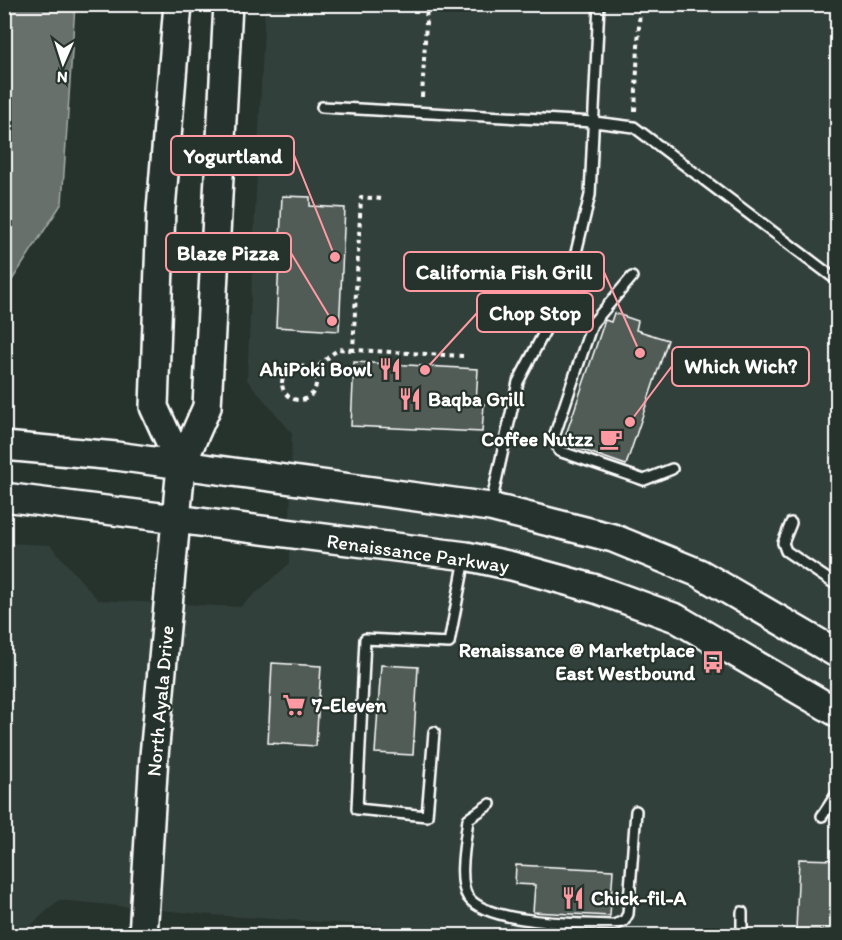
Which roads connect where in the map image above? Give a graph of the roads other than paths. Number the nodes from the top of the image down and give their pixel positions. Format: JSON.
{"nodes":[{"id":1,"x":178,"y":4,"type":"edge"},
{"id":2,"x":228,"y":4,"type":"edge"},
{"id":3,"x":599,"y":4,"type":"edge"},
{"id":4,"x":322,"y":107,"type":"dead end"},
{"id":5,"x":594,"y":122,"type":"junction"},
{"id":6,"x":632,"y":277,"type":"dead end"},
{"id":7,"x":837,"y":281,"type":"edge"},
{"id":8,"x":4,"y":446,"type":"edge"},
{"id":9,"x":181,"y":466,"type":"junction"},
{"id":10,"x":672,"y":469,"type":"dead end"},
{"id":11,"x":4,"y":497,"type":"edge"},
{"id":12,"x":490,"y":507,"type":"junction"},
{"id":13,"x":177,"y":519,"type":"junction"},
{"id":14,"x":791,"y":523,"type":"dead end"},
{"id":15,"x":466,"y":556,"type":"junction"},
{"id":16,"x":837,"y":586,"type":"edge"},
{"id":17,"x":837,"y":654,"type":"edge"},
{"id":18,"x":837,"y":712,"type":"edge"},
{"id":19,"x":434,"y":732,"type":"dead end"},
{"id":20,"x":837,"y":792,"type":"edge"},
{"id":21,"x":490,"y":804,"type":"dead end"},
{"id":22,"x":636,"y":811,"type":"dead end"},
{"id":23,"x":822,"y":816,"type":"dead end"},
{"id":24,"x":742,"y":912,"type":"dead end"},
{"id":25,"x":143,"y":936,"type":"edge"},
{"id":26,"x":742,"y":936,"type":"edge"}],
"edges":[{"from":1,"to":9,"type":"street","name":"North Ayala Drive"},
{"from":2,"to":9,"type":"street","name":"North Ayala Drive"},
{"from":3,"to":5,"type":"lane"},
{"from":4,"to":5,"type":"lane"},
{"from":5,"to":7,"type":"lane"},
{"from":5,"to":12,"type":"lane"},
{"from":6,"to":10,"type":"lane"},
{"from":8,"to":9,"type":"street"},
{"from":9,"to":12,"type":"street"},
{"from":9,"to":13,"type":"street","name":"North Ayala Drive"},
{"from":11,"to":13,"type":"street","name":"Renaissance Parkway"},
{"from":12,"to":17,"type":"street"},
{"from":13,"to":15,"type":"street","name":"Renaissance Parkway"},
{"from":13,"to":25,"type":"street","name":"North Ayala Drive"},
{"from":14,"to":16,"type":"lane"},
{"from":15,"to":18,"type":"street","name":"Renaissance Parkway"},
{"from":15,"to":19,"type":"lane"},
{"from":20,"to":23,"type":"lane"},
{"from":21,"to":22,"type":"lane"},
{"from":24,"to":26,"type":"lane"}]}
